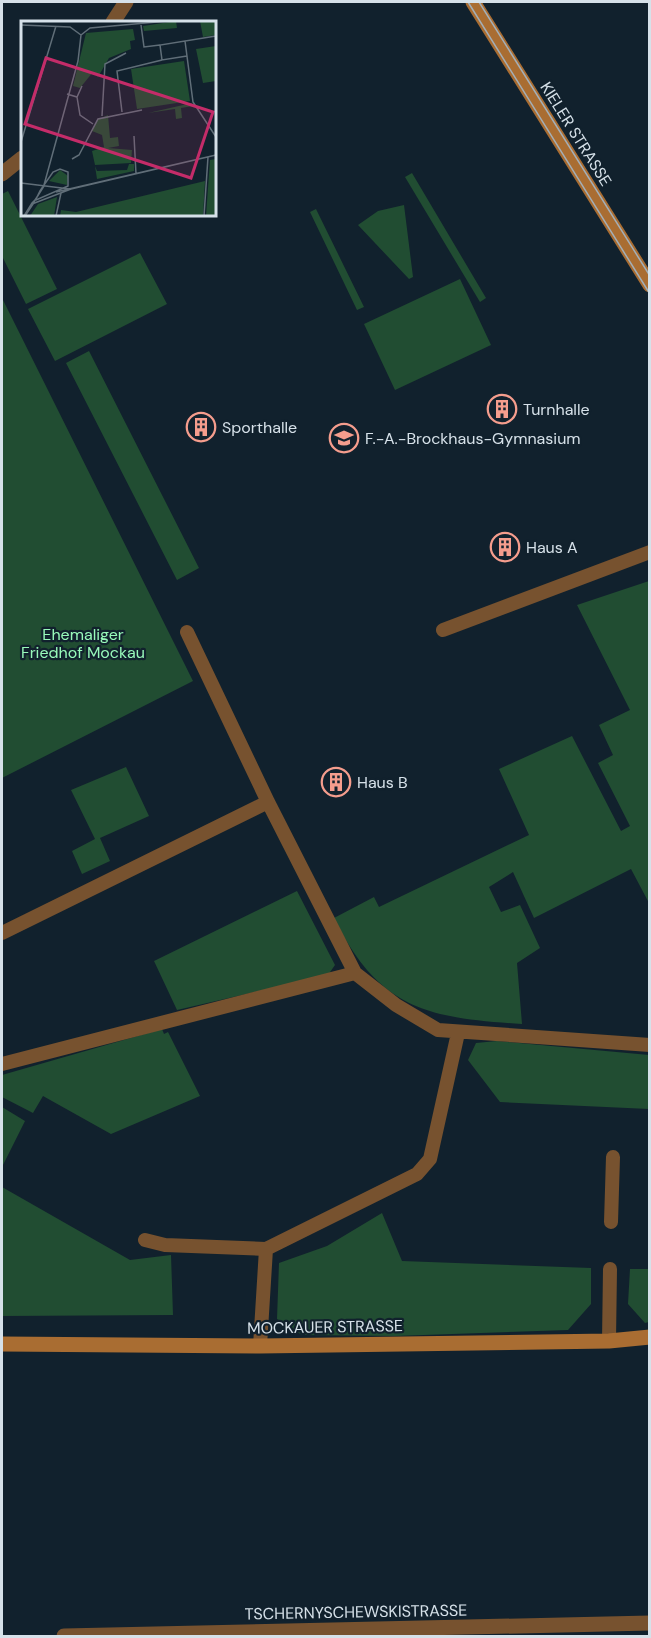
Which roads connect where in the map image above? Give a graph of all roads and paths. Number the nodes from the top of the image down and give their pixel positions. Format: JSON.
{"nodes":[{"id":1,"x":126,"y":2,"type":"edge"},
{"id":2,"x":473,"y":2,"type":"edge"},
{"id":3,"x":114,"y":21,"type":"edge"},
{"id":4,"x":21,"y":159,"type":"edge"},
{"id":5,"x":2,"y":174,"type":"edge"},
{"id":6,"x":650,"y":285,"type":"edge"},
{"id":7,"x":650,"y":552,"type":"edge"},
{"id":8,"x":443,"y":630,"type":"dead end"},
{"id":9,"x":187,"y":632,"type":"dead end"},
{"id":10,"x":268,"y":802,"type":"junction"},
{"id":11,"x":2,"y":933,"type":"edge"},
{"id":12,"x":355,"y":973,"type":"junction"},
{"id":13,"x":458,"y":1033,"type":"junction"},
{"id":14,"x":650,"y":1045,"type":"edge"},
{"id":15,"x":2,"y":1064,"type":"edge"},
{"id":16,"x":614,"y":1157,"type":"dead end"},
{"id":17,"x":611,"y":1222,"type":"dead end"},
{"id":18,"x":145,"y":1240,"type":"dead end"},
{"id":19,"x":266,"y":1249,"type":"junction"},
{"id":20,"x":610,"y":1269,"type":"dead end"},
{"id":21,"x":650,"y":1337,"type":"edge"},
{"id":22,"x":609,"y":1341,"type":"junction"},
{"id":23,"x":2,"y":1344,"type":"edge"},
{"id":24,"x":260,"y":1346,"type":"junction"},
{"id":25,"x":650,"y":1623,"type":"edge"},
{"id":26,"x":64,"y":1636,"type":"edge"}],
"edges":[{"from":1,"to":3,"type":"street"},
{"from":2,"to":6,"type":"street","name":"KIELER STRASSE"},
{"from":4,"to":5,"type":"street"},
{"from":7,"to":8,"type":"lane"},
{"from":9,"to":10,"type":"lane"},
{"from":10,"to":11,"type":"lane"},
{"from":10,"to":12,"type":"lane"},
{"from":12,"to":13,"type":"lane"},
{"from":12,"to":15,"type":"lane"},
{"from":13,"to":14,"type":"lane"},
{"from":13,"to":19,"type":"lane"},
{"from":16,"to":17,"type":"lane"},
{"from":18,"to":19,"type":"lane"},
{"from":19,"to":24,"type":"lane"},
{"from":20,"to":22,"type":"lane"},
{"from":21,"to":22,"type":"street","name":"MOCKAUER STRASSE"},
{"from":22,"to":24,"type":"street","name":"MOCKAUER STRASSE"},
{"from":23,"to":24,"type":"street","name":"MOCKAUER STRASSE"},
{"from":25,"to":26,"type":"street","name":"TSCHERNYSCHEWSKISTRASSE"}]}
